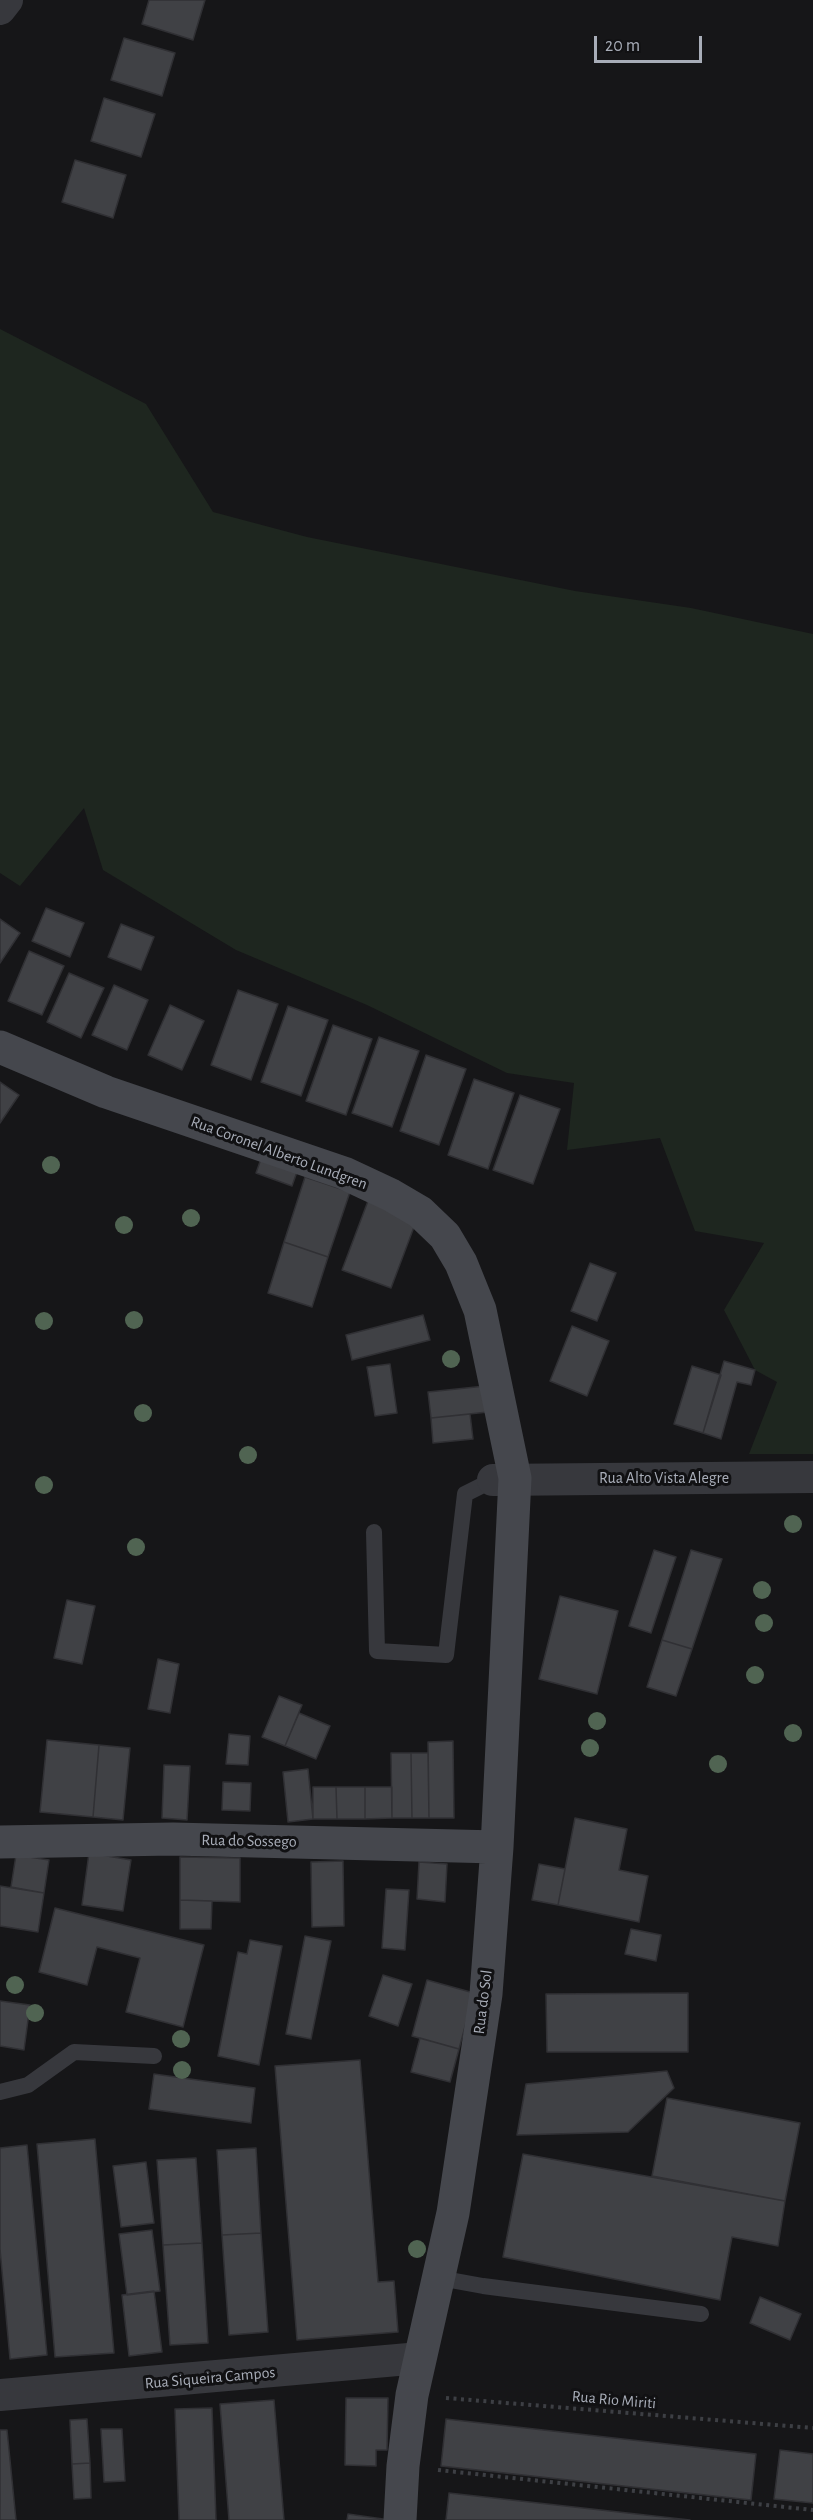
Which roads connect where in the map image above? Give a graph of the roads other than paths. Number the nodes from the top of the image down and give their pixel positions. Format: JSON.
{"nodes":[{"id":1,"x":7,"y":0,"type":"edge"},
{"id":2,"x":0,"y":9,"type":"edge"},
{"id":3,"x":0,"y":1047,"type":"edge"},
{"id":4,"x":813,"y":1477,"type":"edge"},
{"id":5,"x":504,"y":1479,"type":"junction"},
{"id":6,"x":374,"y":1532,"type":"dead end"},
{"id":7,"x":0,"y":1842,"type":"edge"},
{"id":8,"x":497,"y":1847,"type":"junction"},
{"id":9,"x":154,"y":2056,"type":"dead end"},
{"id":10,"x":0,"y":2092,"type":"edge"},
{"id":11,"x":439,"y":2278,"type":"junction"},
{"id":12,"x":701,"y":2314,"type":"dead end"},
{"id":13,"x":420,"y":2358,"type":"junction"},
{"id":14,"x":0,"y":2395,"type":"edge"},
{"id":15,"x":400,"y":2520,"type":"edge"}],
"edges":[{"from":1,"to":2,"type":"street"},
{"from":3,"to":5,"type":"main road","name":"Rua Coronel Alberto Lundgren"},
{"from":4,"to":5,"type":"street","name":"Rua Alto Vista Alegre"},
{"from":5,"to":6,"type":"lane"},
{"from":5,"to":8,"type":"main road","name":"Rua do Sol"},
{"from":7,"to":8,"type":"main road","name":"Rua do Sossego"},
{"from":8,"to":11,"type":"main road","name":"Rua do Sol"},
{"from":9,"to":10,"type":"lane"},
{"from":11,"to":12,"type":"lane"},
{"from":11,"to":13,"type":"main road","name":"Rua do Sol"},
{"from":13,"to":14,"type":"street","name":"Rua Siqueira Campos"},
{"from":13,"to":15,"type":"main road","name":"Rua do Sol"}]}
